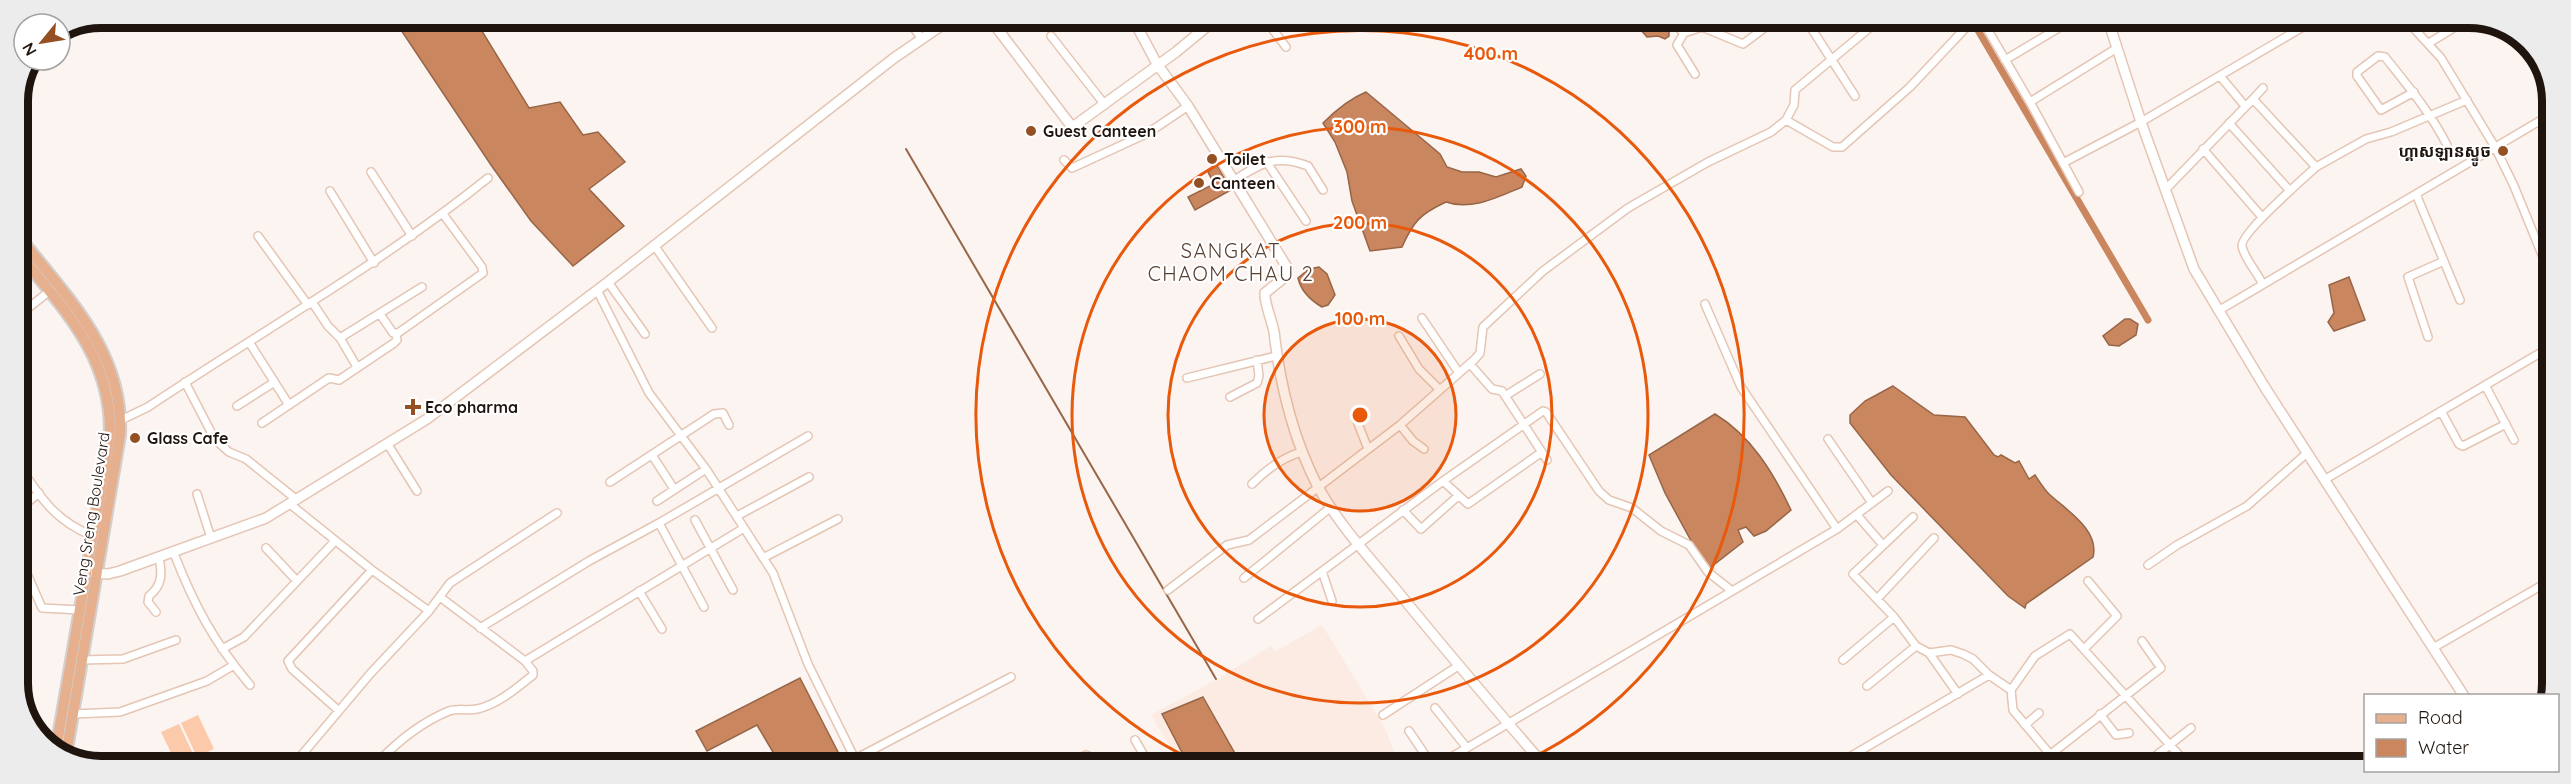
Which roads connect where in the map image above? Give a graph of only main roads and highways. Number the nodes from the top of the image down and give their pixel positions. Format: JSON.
{"nodes":[{"id":1,"x":28,"y":251,"type":"edge"},
{"id":2,"x":28,"y":263,"type":"edge"},
{"id":3,"x":53,"y":288,"type":"junction"},
{"id":4,"x":92,"y":573,"type":"junction"},
{"id":5,"x":57,"y":740,"type":"edge"},
{"id":6,"x":67,"y":747,"type":"edge"}],
"edges":[{"from":1,"to":3,"type":"main road","name":"Veng Sreng Boulevard"},
{"from":2,"to":3,"type":"main road","name":"Veng Sreng Boulevard"},
{"from":3,"to":4,"type":"main road","name":"Veng Sreng Boulevard"},
{"from":3,"to":4,"type":"main road","name":"Veng Sreng Boulevard"},
{"from":4,"to":5,"type":"main road","name":"Veng Sreng Boulevard"},
{"from":4,"to":6,"type":"main road","name":"Veng Sreng Boulevard"}]}
